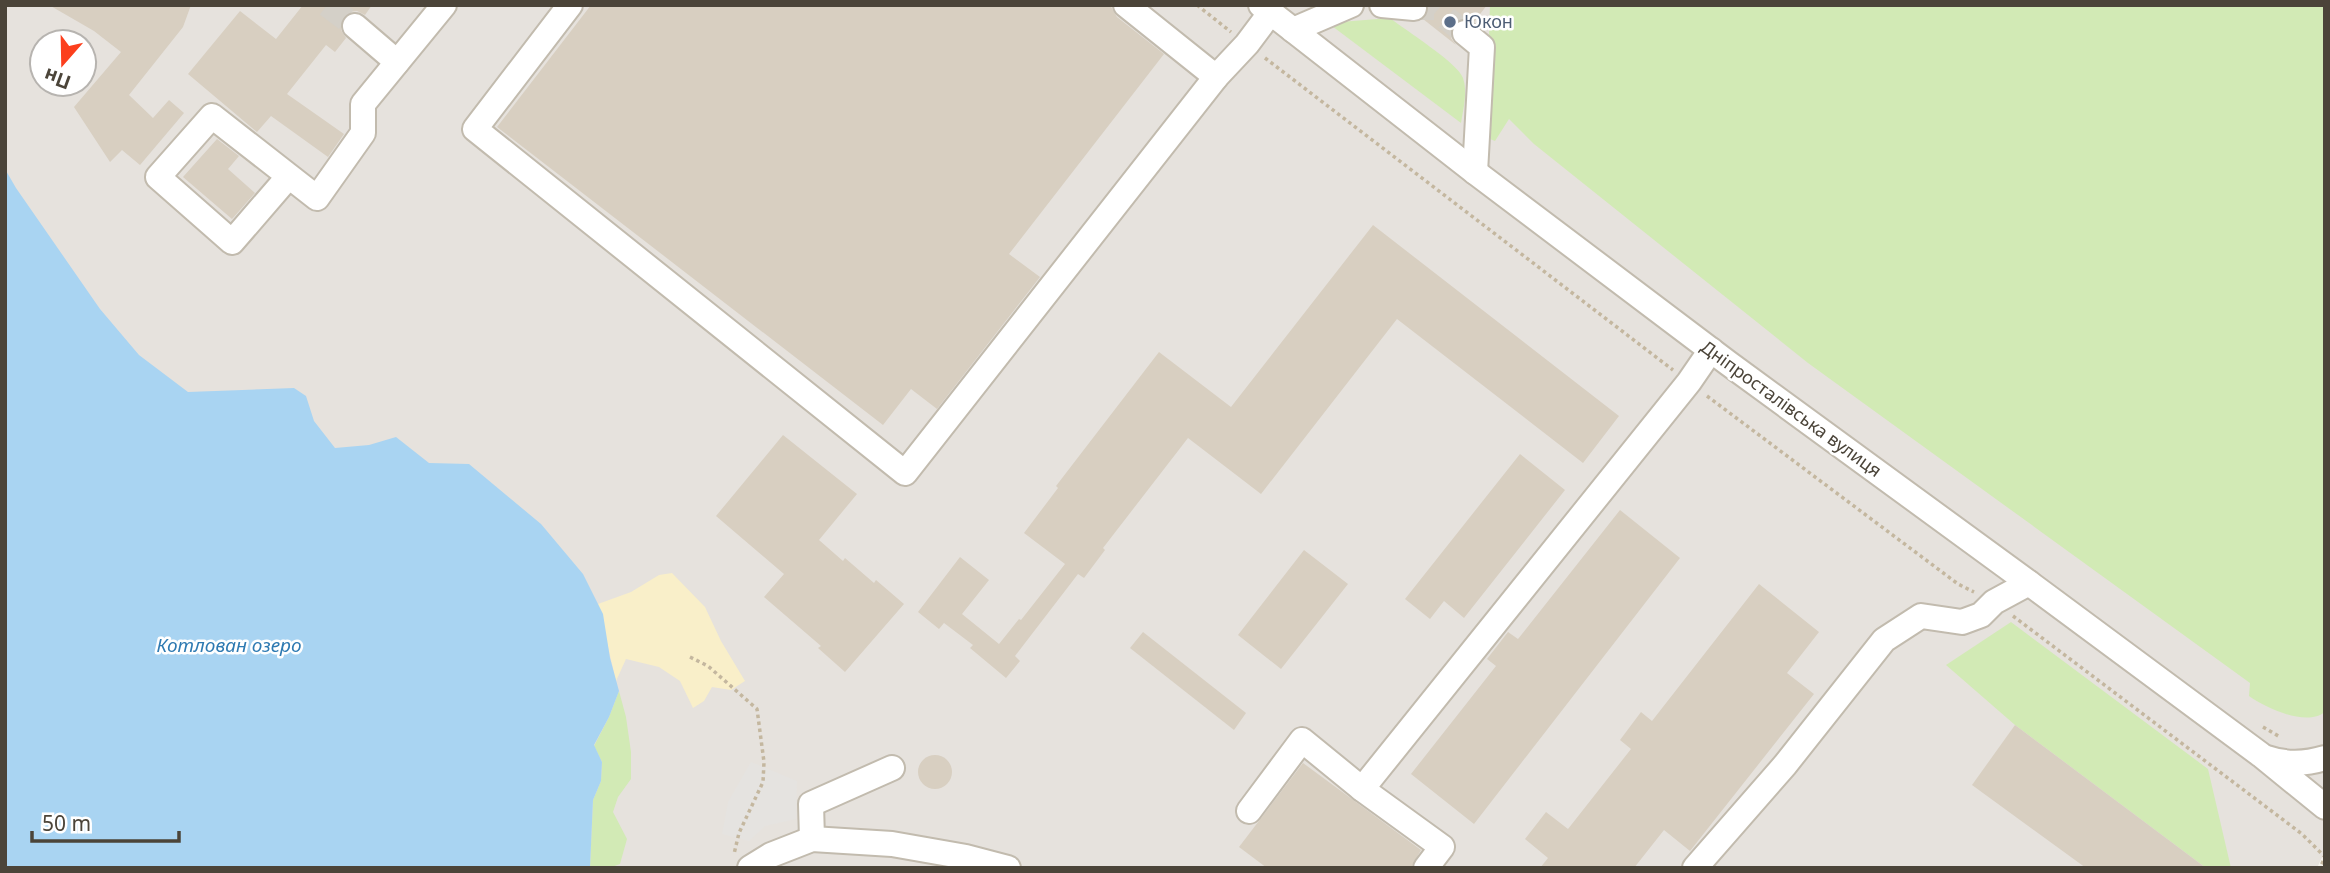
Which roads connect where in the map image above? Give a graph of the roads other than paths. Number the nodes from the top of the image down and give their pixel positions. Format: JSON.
{"nodes":[{"id":1,"x":444,"y":5,"type":"edge"},
{"id":2,"x":570,"y":5,"type":"edge"},
{"id":3,"x":1126,"y":5,"type":"edge"},
{"id":4,"x":1351,"y":5,"type":"edge"},
{"id":5,"x":1382,"y":5,"type":"edge"},
{"id":6,"x":1414,"y":8,"type":"dead end"},
{"id":7,"x":1266,"y":9,"type":"edge"},
{"id":8,"x":355,"y":26,"type":"tunnel mouth"},
{"id":9,"x":1293,"y":30,"type":"junction"},
{"id":10,"x":1465,"y":33,"type":"tunnel mouth"},
{"id":11,"x":397,"y":62,"type":"junction"},
{"id":12,"x":1216,"y":78,"type":"junction"},
{"id":13,"x":1475,"y":172,"type":"junction"},
{"id":14,"x":289,"y":176,"type":"junction"},
{"id":15,"x":1712,"y":350,"type":"junction"},
{"id":16,"x":2029,"y":583,"type":"junction"},
{"id":17,"x":2261,"y":755,"type":"junction"},
{"id":18,"x":2325,"y":758,"type":"edge"},
{"id":19,"x":892,"y":768,"type":"dead end"},
{"id":20,"x":1362,"y":789,"type":"junction"},
{"id":21,"x":2325,"y":807,"type":"edge"},
{"id":22,"x":1249,"y":811,"type":"dead end"},
{"id":23,"x":812,"y":839,"type":"junction"},
{"id":24,"x":742,"y":862,"type":"edge"},
{"id":25,"x":1008,"y":868,"type":"edge"},
{"id":26,"x":1426,"y":868,"type":"edge"},
{"id":27,"x":1695,"y":868,"type":"edge"}],
"edges":[{"from":1,"to":11,"type":"street"},
{"from":2,"to":12,"type":"street"},
{"from":3,"to":12,"type":"street"},
{"from":4,"to":9,"type":"street"},
{"from":5,"to":6,"type":"street"},
{"from":7,"to":9,"type":"street","name":"Дніпросталівська вулиця"},
{"from":7,"to":12,"type":"street"},
{"from":8,"to":11,"type":"street"},
{"from":9,"to":13,"type":"street","name":"Дніпросталівська вулиця"},
{"from":10,"to":13,"type":"street"},
{"from":11,"to":14,"type":"street"},
{"from":13,"to":15,"type":"street","name":"Дніпросталівська вулиця"},
{"from":14,"to":14,"type":"street"},
{"from":15,"to":16,"type":"street","name":"Дніпросталівська вулиця"},
{"from":15,"to":20,"type":"street"},
{"from":16,"to":17,"type":"street","name":"Дніпросталівська вулиця"},
{"from":16,"to":27,"type":"street"},
{"from":17,"to":18,"type":"street"},
{"from":17,"to":21,"type":"street","name":"Дніпросталівська вулиця"},
{"from":19,"to":23,"type":"street"},
{"from":20,"to":22,"type":"street"},
{"from":20,"to":26,"type":"street"},
{"from":23,"to":24,"type":"street"},
{"from":23,"to":25,"type":"street"}]}
